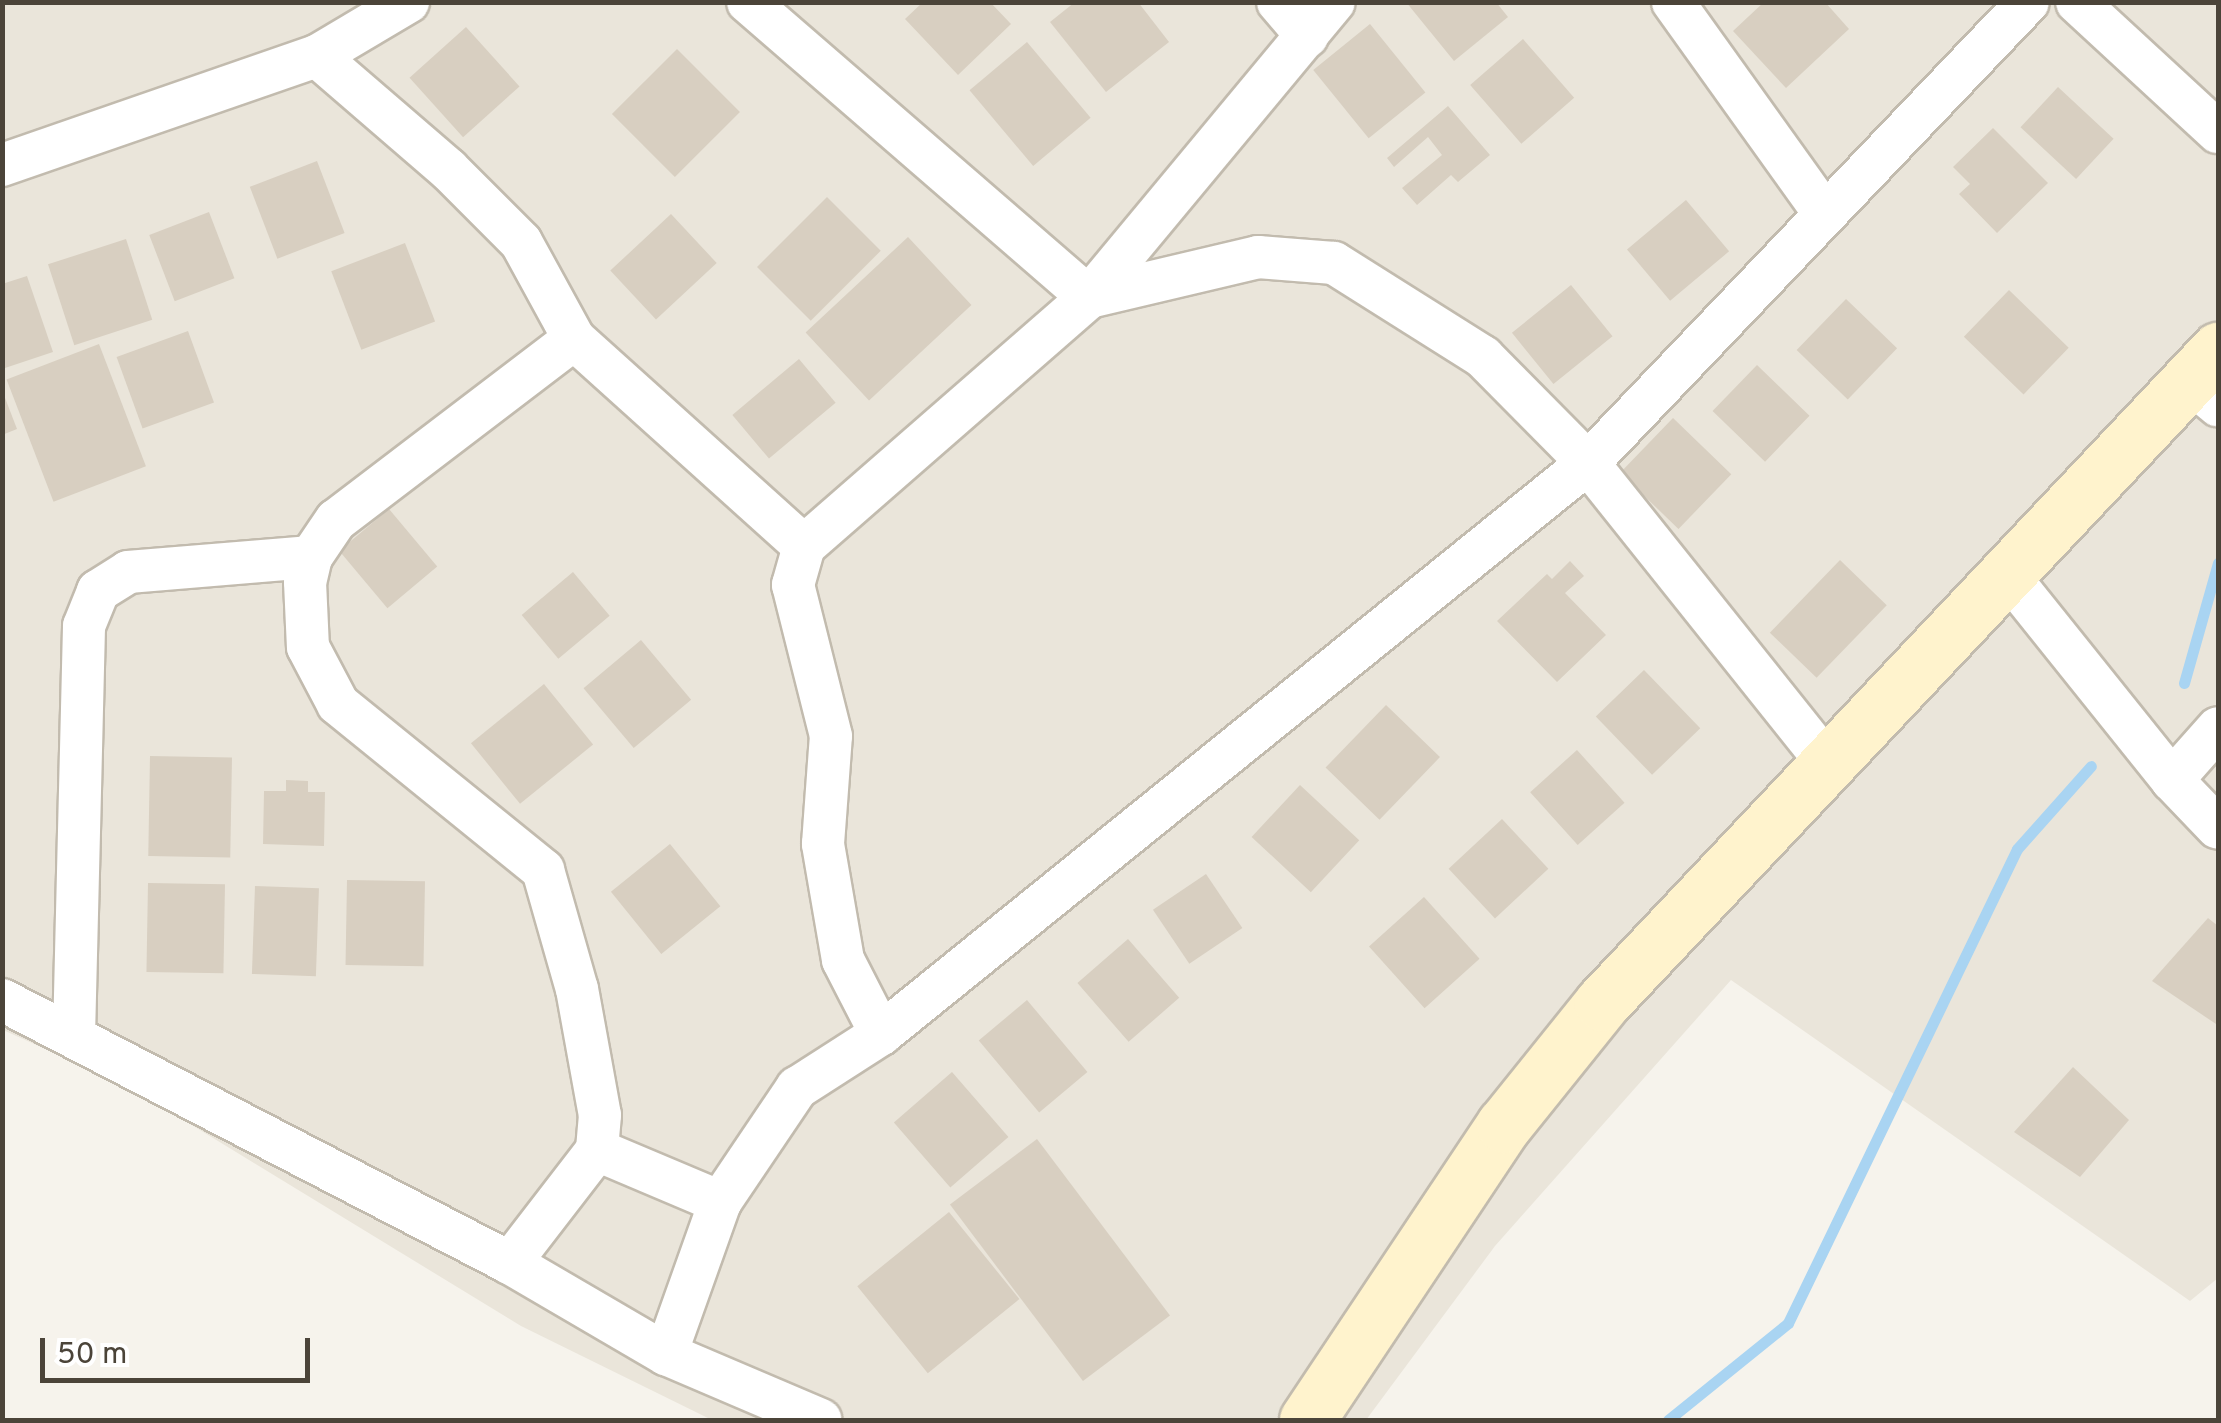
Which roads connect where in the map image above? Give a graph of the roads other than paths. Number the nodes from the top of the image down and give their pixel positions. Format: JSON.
{"nodes":[{"id":1,"x":408,"y":2,"type":"edge"},
{"id":2,"x":748,"y":2,"type":"edge"},
{"id":3,"x":1278,"y":2,"type":"edge"},
{"id":4,"x":1334,"y":2,"type":"edge"},
{"id":5,"x":1673,"y":2,"type":"edge"},
{"id":6,"x":2028,"y":2,"type":"edge"},
{"id":7,"x":2077,"y":2,"type":"edge"},
{"id":8,"x":1306,"y":36,"type":"junction"},
{"id":9,"x":317,"y":56,"type":"junction"},
{"id":10,"x":2218,"y":132,"type":"edge"},
{"id":11,"x":2,"y":165,"type":"edge"},
{"id":12,"x":1825,"y":214,"type":"junction"},
{"id":13,"x":1090,"y":298,"type":"junction"},
{"id":14,"x":574,"y":339,"type":"junction"},
{"id":15,"x":2209,"y":379,"type":"edge"},
{"id":16,"x":1588,"y":463,"type":"junction"},
{"id":17,"x":804,"y":546,"type":"junction"},
{"id":18,"x":311,"y":558,"type":"junction"},
{"id":19,"x":2007,"y":574,"type":"junction"},
{"id":20,"x":2218,"y":728,"type":"edge"},
{"id":21,"x":1828,"y":764,"type":"junction"},
{"id":22,"x":2172,"y":780,"type":"junction"},
{"id":23,"x":2218,"y":828,"type":"edge"},
{"id":24,"x":2,"y":1000,"type":"edge"},
{"id":25,"x":881,"y":1034,"type":"junction"},
{"id":26,"x":74,"y":1036,"type":"junction"},
{"id":27,"x":597,"y":1150,"type":"junction"},
{"id":28,"x":720,"y":1202,"type":"junction"},
{"id":29,"x":510,"y":1263,"type":"junction"},
{"id":30,"x":666,"y":1354,"type":"junction"},
{"id":31,"x":821,"y":1420,"type":"edge"},
{"id":32,"x":1307,"y":1420,"type":"edge"}],
"edges":[{"from":1,"to":9,"type":"street"},
{"from":2,"to":13,"type":"street"},
{"from":3,"to":8,"type":"street"},
{"from":4,"to":8,"type":"street"},
{"from":5,"to":12,"type":"street"},
{"from":6,"to":12,"type":"street"},
{"from":7,"to":10,"type":"street"},
{"from":8,"to":13,"type":"street"},
{"from":9,"to":11,"type":"street"},
{"from":9,"to":14,"type":"street"},
{"from":12,"to":16,"type":"street"},
{"from":13,"to":16,"type":"street"},
{"from":13,"to":17,"type":"street"},
{"from":14,"to":17,"type":"street"},
{"from":14,"to":18,"type":"street"},
{"from":15,"to":19,"type":"street"},
{"from":16,"to":21,"type":"street"},
{"from":16,"to":25,"type":"street"},
{"from":17,"to":25,"type":"street"},
{"from":18,"to":26,"type":"street"},
{"from":18,"to":27,"type":"street"},
{"from":19,"to":21,"type":"street"},
{"from":19,"to":22,"type":"street"},
{"from":20,"to":22,"type":"street"},
{"from":21,"to":32,"type":"street"},
{"from":22,"to":23,"type":"street"},
{"from":24,"to":26,"type":"street"},
{"from":25,"to":28,"type":"street"},
{"from":26,"to":29,"type":"street"},
{"from":27,"to":28,"type":"street"},
{"from":27,"to":29,"type":"street"},
{"from":28,"to":30,"type":"street"},
{"from":29,"to":30,"type":"street"},
{"from":30,"to":31,"type":"street"}]}
